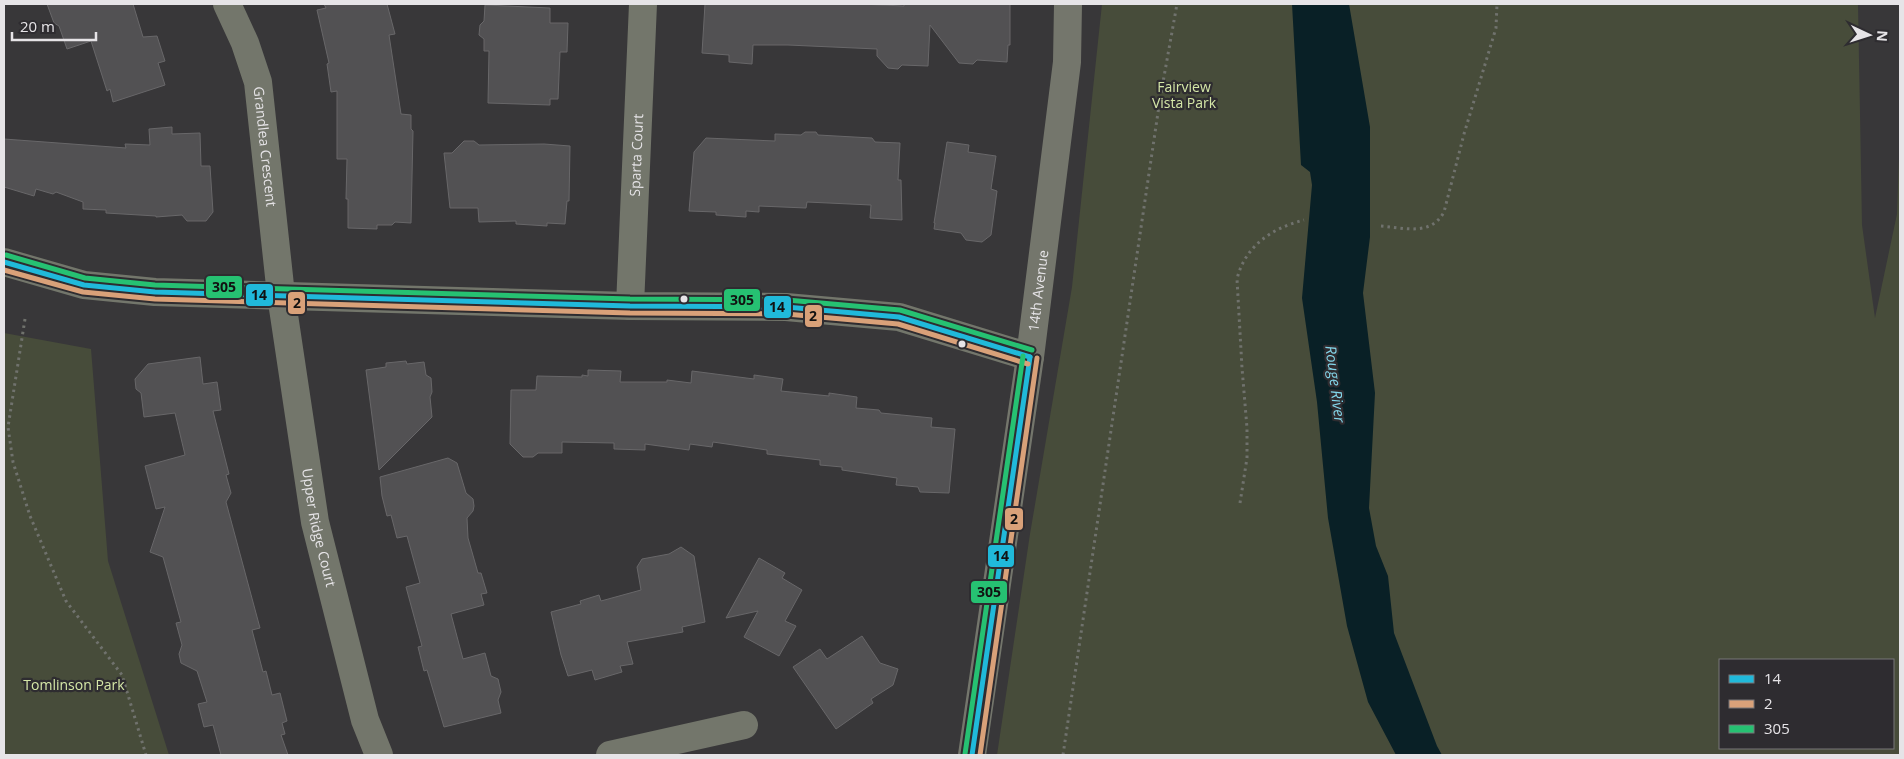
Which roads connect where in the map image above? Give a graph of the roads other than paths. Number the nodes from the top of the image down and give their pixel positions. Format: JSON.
{"nodes":[{"id":1,"x":227,"y":4,"type":"edge"},
{"id":2,"x":643,"y":4,"type":"edge"},
{"id":3,"x":1068,"y":4,"type":"edge"},
{"id":4,"x":4,"y":262,"type":"edge"},
{"id":5,"x":281,"y":295,"type":"junction"},
{"id":6,"x":630,"y":306,"type":"junction"},
{"id":7,"x":1030,"y":357,"type":"junction"},
{"id":8,"x":744,"y":726,"type":"dead end"},
{"id":9,"x":379,"y":755,"type":"edge"},
{"id":10,"x":610,"y":755,"type":"edge"},
{"id":11,"x":972,"y":755,"type":"edge"}],
"edges":[{"from":1,"to":5,"type":"street","name":"Grandlea Crescent"},
{"from":2,"to":6,"type":"street","name":"Sparta Court"},
{"from":3,"to":7,"type":"main road","name":"14th Avenue"},
{"from":4,"to":5,"type":"street"},
{"from":5,"to":6,"type":"street"},
{"from":5,"to":9,"type":"street","name":"Upper Ridge Court"},
{"from":6,"to":7,"type":"street"},
{"from":7,"to":11,"type":"main road","name":"14th Avenue"},
{"from":8,"to":10,"type":"street"}]}
